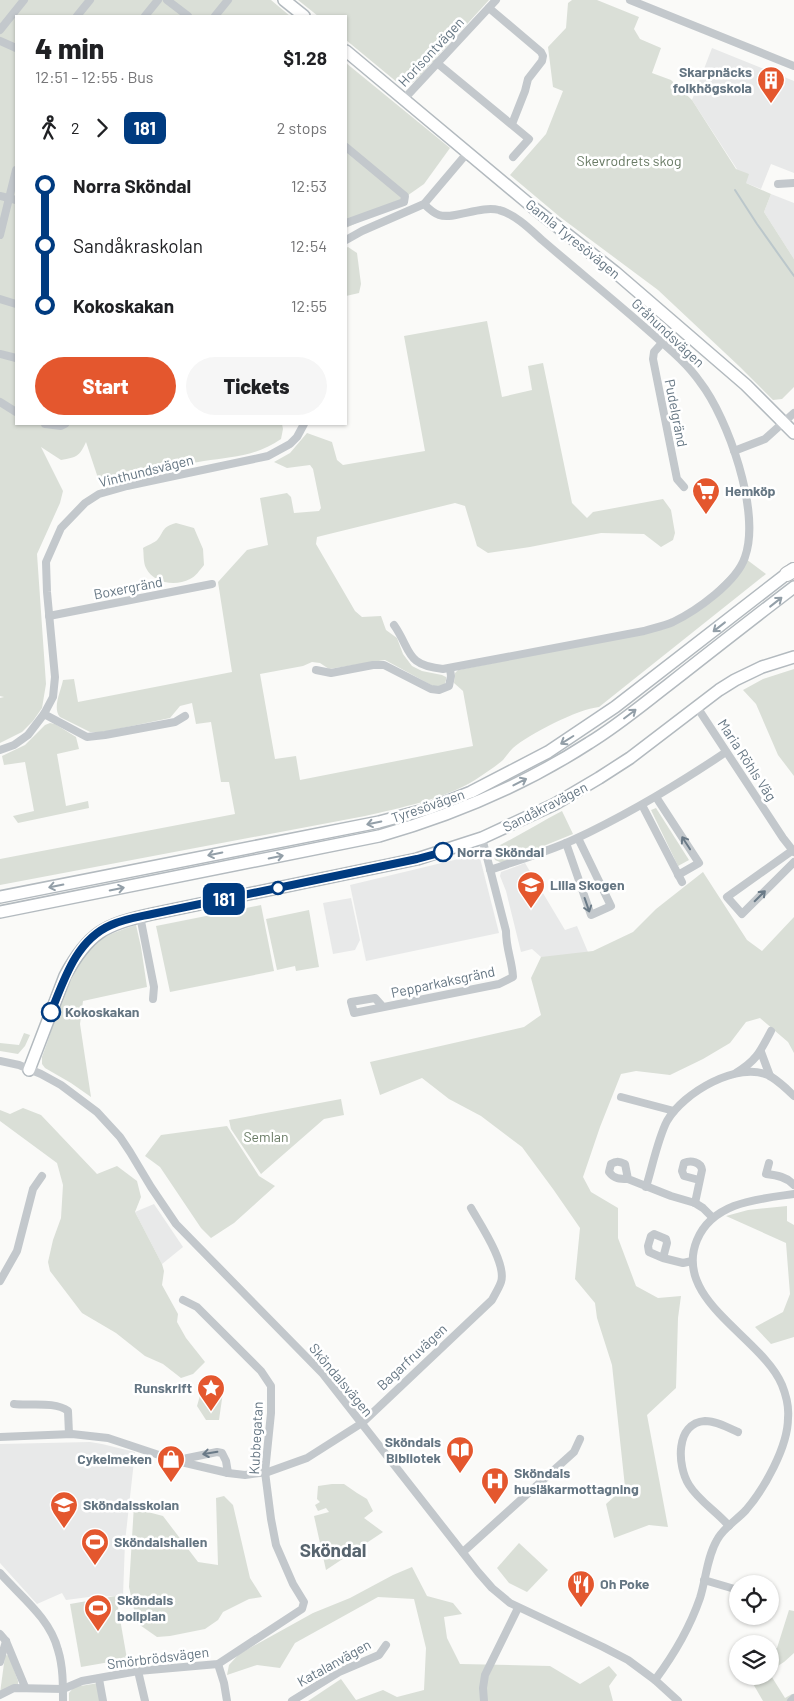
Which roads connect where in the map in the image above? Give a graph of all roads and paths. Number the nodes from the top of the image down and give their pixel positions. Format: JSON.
{"nodes":[{"id":1,"x":24,"y":0,"type":"edge"},
{"id":2,"x":90,"y":0,"type":"edge"},
{"id":3,"x":158,"y":0,"type":"edge"},
{"id":4,"x":167,"y":0,"type":"edge"},
{"id":5,"x":228,"y":0,"type":"edge"},
{"id":6,"x":284,"y":0,"type":"edge"},
{"id":7,"x":496,"y":0,"type":"edge"},
{"id":8,"x":630,"y":0,"type":"edge"},
{"id":9,"x":489,"y":8,"type":"junction"},
{"id":10,"x":78,"y":15,"type":"edge"},
{"id":11,"x":146,"y":15,"type":"edge"},
{"id":12,"x":187,"y":15,"type":"edge"},
{"id":13,"x":215,"y":15,"type":"edge"},
{"id":14,"x":303,"y":15,"type":"edge"},
{"id":15,"x":0,"y":30,"type":"edge"},
{"id":16,"x":0,"y":41,"type":"edge"},
{"id":17,"x":15,"y":48,"type":"edge"},
{"id":18,"x":347,"y":52,"type":"edge"},
{"id":19,"x":437,"y":63,"type":"junction"},
{"id":20,"x":794,"y":66,"type":"edge"},
{"id":21,"x":404,"y":99,"type":"junction"},
{"id":22,"x":512,"y":124,"type":"junction"},
{"id":23,"x":347,"y":148,"type":"edge"},
{"id":24,"x":468,"y":152,"type":"junction"},
{"id":25,"x":513,"y":157,"type":"dead end"},
{"id":26,"x":15,"y":180,"type":"edge"},
{"id":27,"x":794,"y":183,"type":"edge"},
{"id":28,"x":778,"y":184,"type":"dead end"},
{"id":29,"x":0,"y":196,"type":"edge"},
{"id":30,"x":13,"y":199,"type":"edge"},
{"id":31,"x":424,"y":204,"type":"junction"},
{"id":32,"x":347,"y":220,"type":"edge"},
{"id":33,"x":0,"y":235,"type":"edge"},
{"id":34,"x":347,"y":239,"type":"edge"},
{"id":35,"x":0,"y":300,"type":"edge"},
{"id":36,"x":15,"y":304,"type":"edge"},
{"id":37,"x":662,"y":343,"type":"junction"},
{"id":38,"x":0,"y":354,"type":"edge"},
{"id":39,"x":15,"y":358,"type":"edge"},
{"id":40,"x":0,"y":402,"type":"edge"},
{"id":41,"x":15,"y":411,"type":"edge"},
{"id":42,"x":794,"y":413,"type":"edge"},
{"id":43,"x":784,"y":422,"type":"junction"},
{"id":44,"x":303,"y":425,"type":"edge"},
{"id":45,"x":794,"y":433,"type":"edge"},
{"id":46,"x":734,"y":451,"type":"junction"},
{"id":47,"x":684,"y":487,"type":"dead end"},
{"id":48,"x":792,"y":571,"type":"edge"},
{"id":49,"x":212,"y":584,"type":"dead end"},
{"id":50,"x":794,"y":588,"type":"edge"},
{"id":51,"x":49,"y":616,"type":"junction"},
{"id":52,"x":394,"y":625,"type":"dead end"},
{"id":53,"x":794,"y":657,"type":"edge"},
{"id":54,"x":450,"y":668,"type":"junction"},
{"id":55,"x":316,"y":670,"type":"dead end"},
{"id":56,"x":696,"y":707,"type":"junction"},
{"id":57,"x":44,"y":714,"type":"junction"},
{"id":58,"x":185,"y":716,"type":"dead end"},
{"id":59,"x":0,"y":750,"type":"edge"},
{"id":60,"x":726,"y":752,"type":"junction"},
{"id":61,"x":656,"y":797,"type":"junction"},
{"id":62,"x":642,"y":805,"type":"junction"},
{"id":63,"x":482,"y":838,"type":"junction"},
{"id":64,"x":578,"y":838,"type":"junction"},
{"id":65,"x":566,"y":843,"type":"junction"},
{"id":66,"x":793,"y":851,"type":"edge"},
{"id":67,"x":794,"y":862,"type":"edge"},
{"id":68,"x":490,"y":870,"type":"junction"},
{"id":69,"x":0,"y":897,"type":"edge"},
{"id":70,"x":0,"y":912,"type":"edge"},
{"id":71,"x":140,"y":916,"type":"junction"},
{"id":72,"x":154,"y":999,"type":"dead end"},
{"id":73,"x":383,"y":1007,"type":"dead end"},
{"id":74,"x":771,"y":1031,"type":"dead end"},
{"id":75,"x":761,"y":1052,"type":"junction"},
{"id":76,"x":0,"y":1061,"type":"edge"},
{"id":77,"x":29,"y":1070,"type":"junction"},
{"id":78,"x":736,"y":1073,"type":"junction"},
{"id":79,"x":770,"y":1076,"type":"junction"},
{"id":80,"x":794,"y":1096,"type":"edge"},
{"id":81,"x":621,"y":1097,"type":"dead end"},
{"id":82,"x":674,"y":1111,"type":"junction"},
{"id":83,"x":769,"y":1163,"type":"dead end"},
{"id":84,"x":42,"y":1176,"type":"dead end"},
{"id":85,"x":628,"y":1180,"type":"dead end"},
{"id":86,"x":700,"y":1180,"type":"dead end"},
{"id":87,"x":794,"y":1185,"type":"edge"},
{"id":88,"x":646,"y":1187,"type":"junction"},
{"id":89,"x":794,"y":1194,"type":"edge"},
{"id":90,"x":695,"y":1203,"type":"junction"},
{"id":91,"x":471,"y":1208,"type":"dead end"},
{"id":92,"x":712,"y":1217,"type":"junction"},
{"id":93,"x":663,"y":1258,"type":"dead end"},
{"id":94,"x":692,"y":1261,"type":"junction"},
{"id":95,"x":0,"y":1281,"type":"edge"},
{"id":96,"x":182,"y":1300,"type":"dead end"},
{"id":97,"x":14,"y":1404,"type":"dead end"},
{"id":98,"x":362,"y":1423,"type":"junction"},
{"id":99,"x":738,"y":1432,"type":"dead end"},
{"id":100,"x":69,"y":1434,"type":"junction"},
{"id":101,"x":0,"y":1437,"type":"edge"},
{"id":102,"x":580,"y":1439,"type":"dead end"},
{"id":103,"x":177,"y":1461,"type":"junction"},
{"id":104,"x":265,"y":1472,"type":"junction"},
{"id":105,"x":228,"y":1473,"type":"junction"},
{"id":106,"x":729,"y":1526,"type":"junction"},
{"id":107,"x":463,"y":1552,"type":"junction"},
{"id":108,"x":0,"y":1573,"type":"edge"},
{"id":109,"x":704,"y":1580,"type":"junction"},
{"id":110,"x":729,"y":1587,"type":"edge"},
{"id":111,"x":518,"y":1608,"type":"junction"},
{"id":112,"x":302,"y":1609,"type":"joint"},
{"id":113,"x":0,"y":1634,"type":"edge"},
{"id":114,"x":6,"y":1641,"type":"junction"},
{"id":115,"x":386,"y":1645,"type":"dead end"},
{"id":116,"x":0,"y":1662,"type":"edge"},
{"id":117,"x":218,"y":1664,"type":"junction"},
{"id":118,"x":138,"y":1671,"type":"junction"},
{"id":119,"x":99,"y":1678,"type":"junction"},
{"id":120,"x":655,"y":1680,"type":"junction"},
{"id":121,"x":25,"y":1687,"type":"junction"},
{"id":122,"x":63,"y":1688,"type":"junction"},
{"id":123,"x":0,"y":1695,"type":"edge"},
{"id":124,"x":794,"y":1698,"type":"edge"},
{"id":125,"x":63,"y":1701,"type":"edge"},
{"id":126,"x":103,"y":1701,"type":"edge"},
{"id":127,"x":145,"y":1701,"type":"edge"},
{"id":128,"x":227,"y":1701,"type":"edge"},
{"id":129,"x":292,"y":1701,"type":"edge"},
{"id":130,"x":484,"y":1701,"type":"edge"},
{"id":131,"x":678,"y":1701,"type":"edge"},
{"id":132,"x":791,"y":1701,"type":"edge"}],
"edges":[{"from":1,"to":15,"type":"street"},
{"from":2,"to":10,"type":"street"},
{"from":3,"to":11,"type":"street"},
{"from":4,"to":12,"type":"street"},
{"from":5,"to":13,"type":"street"},
{"from":6,"to":14,"type":"main road"},
{"from":7,"to":9,"type":"street","name":"Horisontvägen"},
{"from":8,"to":20,"type":"street"},
{"from":9,"to":19,"type":"street","name":"Horisontvägen"},
{"from":9,"to":22,"type":"street"},
{"from":16,"to":17,"type":"street"},
{"from":18,"to":21,"type":"main road","name":"Gamla Tyresövägen"},
{"from":19,"to":21,"type":"street","name":"Horisontvägen"},
{"from":19,"to":22,"type":"street"},
{"from":21,"to":24,"type":"main road","name":"Gamla Tyresövägen"},
{"from":22,"to":25,"type":"street"},
{"from":23,"to":32,"type":"street"},
{"from":24,"to":31,"type":"street"},
{"from":24,"to":43,"type":"main road","name":"Gamla Tyresövägen"},
{"from":26,"to":30,"type":"street"},
{"from":27,"to":28,"type":"street"},
{"from":29,"to":30,"type":"street"},
{"from":30,"to":33,"type":"street"},
{"from":31,"to":34,"type":"street"},
{"from":31,"to":37,"type":"street","name":"Gråhundsvägen"},
{"from":35,"to":36,"type":"street"},
{"from":37,"to":46,"type":"street","name":"Gråhundsvägen"},
{"from":37,"to":47,"type":"street","name":"Pudelgränd"},
{"from":38,"to":39,"type":"street"},
{"from":40,"to":41,"type":"street"},
{"from":42,"to":43,"type":"street"},
{"from":43,"to":45,"type":"main road","name":"Gamla Tyresövägen"},
{"from":43,"to":46,"type":"street"},
{"from":44,"to":51,"type":"street","name":"Vinthundsvägen"},
{"from":46,"to":54,"type":"street","name":"Gråhundsvägen"},
{"from":48,"to":69,"type":"main road","name":"Tyresövägen","one_way":true},
{"from":49,"to":51,"type":"street","name":"Boxergränd"},
{"from":70,"to":50,"type":"main road","name":"Tyresövägen","one_way":true},
{"from":51,"to":57,"type":"street","name":"Vinthundsvägen"},
{"from":52,"to":54,"type":"street","name":"Gråhundsvägen"},
{"from":53,"to":56,"type":"main road","name":"Sandåkravägen"},
{"from":54,"to":55,"type":"street"},
{"from":56,"to":60,"type":"street","name":"Maria Röhls Väg"},
{"from":56,"to":63,"type":"main road","name":"Sandåkravägen"},
{"from":57,"to":58,"type":"street"},
{"from":57,"to":59,"type":"street","name":"Vinthundsvägen"},
{"from":60,"to":61,"type":"street"},
{"from":60,"to":66,"type":"street","name":"Maria Röhls Väg"},
{"from":61,"to":62,"type":"street"},
{"from":62,"to":61,"type":"street","one_way":true},
{"from":62,"to":64,"type":"street"},
{"from":63,"to":68,"type":"street","name":"Pepparkaksgränd"},
{"from":63,"to":71,"type":"main road","name":"Sandåkravägen"},
{"from":64,"to":65,"type":"street"},
{"from":65,"to":64,"type":"street","one_way":true},
{"from":65,"to":68,"type":"street"},
{"from":66,"to":67,"type":"street","one_way":true},
{"from":68,"to":73,"type":"street","name":"Pepparkaksgränd"},
{"from":71,"to":72,"type":"street"},
{"from":71,"to":77,"type":"main road","name":"Sandåkravägen"},
{"from":74,"to":75,"type":"street"},
{"from":75,"to":78,"type":"street"},
{"from":75,"to":79,"type":"street"},
{"from":76,"to":77,"type":"street","name":"Sköndalsvägen"},
{"from":77,"to":98,"type":"street","name":"Sköndalsvägen"},
{"from":78,"to":79,"type":"street"},
{"from":78,"to":82,"type":"street"},
{"from":79,"to":80,"type":"street"},
{"from":81,"to":82,"type":"street"},
{"from":82,"to":88,"type":"street"},
{"from":83,"to":87,"type":"street"},
{"from":84,"to":95,"type":"street"},
{"from":85,"to":88,"type":"street"},
{"from":86,"to":90,"type":"street"},
{"from":88,"to":90,"type":"street"},
{"from":89,"to":92,"type":"street"},
{"from":90,"to":92,"type":"street"},
{"from":91,"to":98,"type":"street","name":"Bagarfruvägen"},
{"from":92,"to":94,"type":"street"},
{"from":93,"to":94,"type":"street"},
{"from":94,"to":106,"type":"street"},
{"from":96,"to":104,"type":"street","name":"Kubbegatan"},
{"from":97,"to":100,"type":"street"},
{"from":98,"to":104,"type":"street","name":"Bagarfruvägen"},
{"from":98,"to":107,"type":"street","name":"Sköndalsvägen"},
{"from":99,"to":106,"type":"street"},
{"from":100,"to":101,"type":"street","name":"Bagarfruvägen"},
{"from":100,"to":103,"type":"street","name":"Bagarfruvägen"},
{"from":102,"to":107,"type":"street"},
{"from":103,"to":105,"type":"street","name":"Bagarfruvägen"},
{"from":105,"to":103,"type":"street","one_way":true},
{"from":104,"to":105,"type":"street","name":"Bagarfruvägen"},
{"from":104,"to":112,"type":"street","name":"Kubbegatan"},
{"from":106,"to":109,"type":"street"},
{"from":107,"to":111,"type":"street","name":"Sköndalsvägen"},
{"from":108,"to":122,"type":"street"},
{"from":109,"to":110,"type":"street"},
{"from":109,"to":120,"type":"street"},
{"from":111,"to":120,"type":"street","name":"Sköndalsvägen"},
{"from":111,"to":130,"type":"street"},
{"from":112,"to":117,"type":"street","name":"Smörbrödsvägen"},
{"from":113,"to":114,"type":"street"},
{"from":114,"to":116,"type":"street"},
{"from":114,"to":121,"type":"street"},
{"from":115,"to":129,"type":"street","name":"Katalanvägen"},
{"from":117,"to":118,"type":"street","name":"Smörbrödsvägen"},
{"from":117,"to":128,"type":"street"},
{"from":118,"to":119,"type":"street","name":"Smörbrödsvägen"},
{"from":118,"to":127,"type":"street"},
{"from":119,"to":122,"type":"street","name":"Smörbrödsvägen"},
{"from":119,"to":126,"type":"street"},
{"from":120,"to":131,"type":"street","name":"Sköndalsvägen"},
{"from":121,"to":122,"type":"street","name":"Smörbrödsvägen"},
{"from":121,"to":123,"type":"street","name":"Smörbrödsvägen"},
{"from":122,"to":125,"type":"street"},
{"from":124,"to":132,"type":"street"}]}
